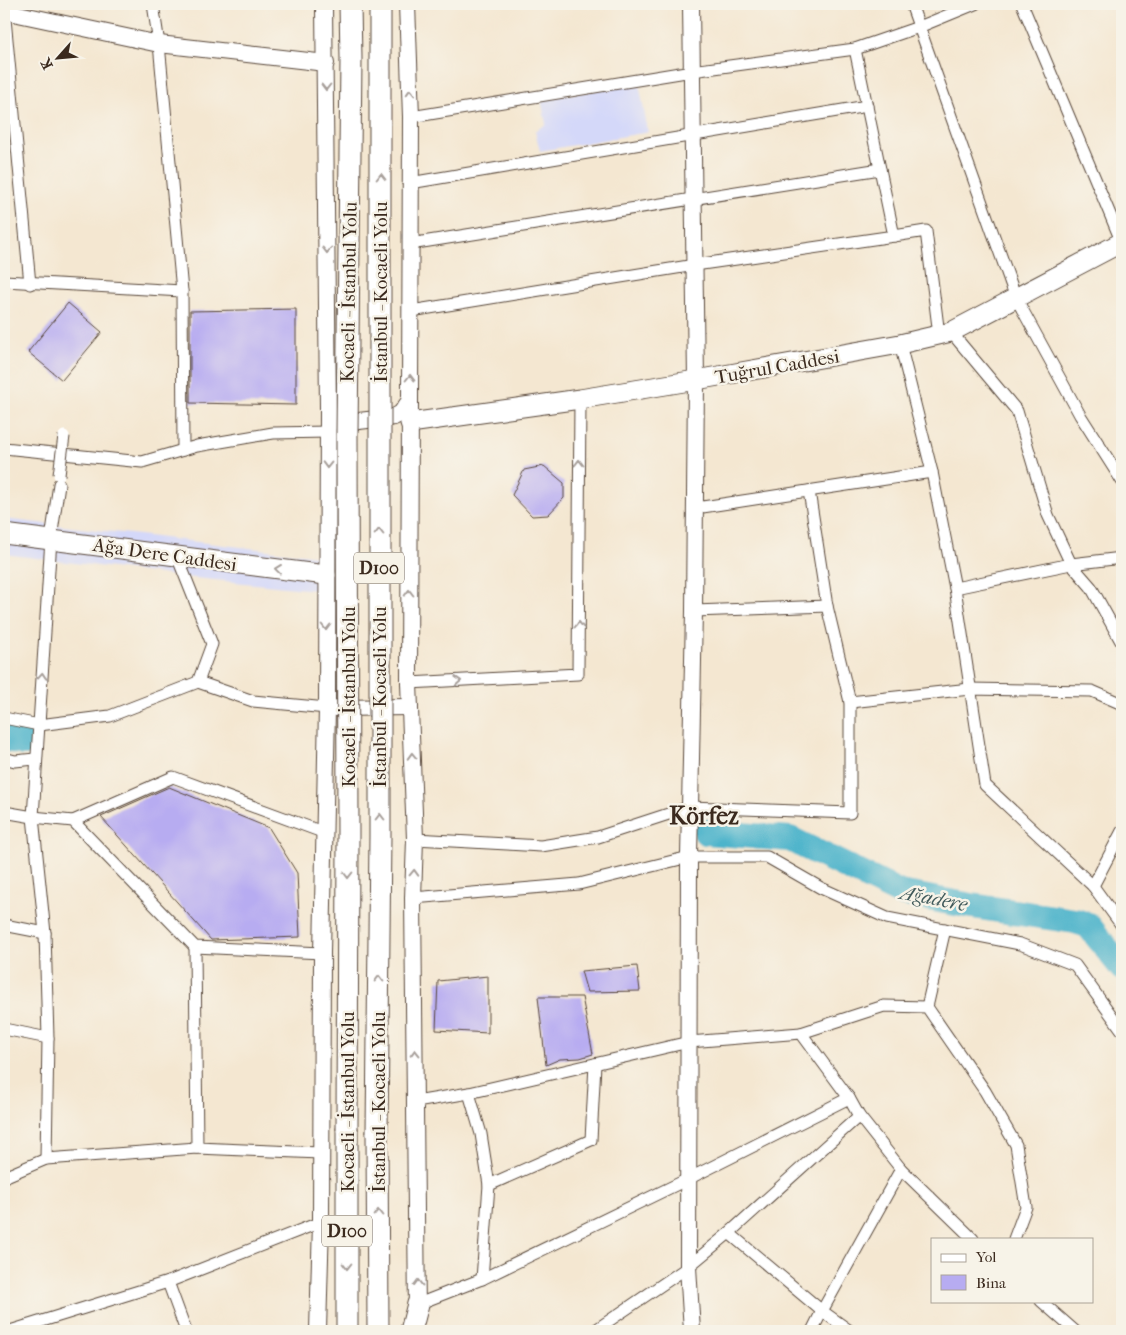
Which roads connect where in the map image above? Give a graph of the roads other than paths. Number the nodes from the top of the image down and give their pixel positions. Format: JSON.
{"nodes":[{"id":1,"x":153,"y":4,"type":"edge"},
{"id":2,"x":324,"y":4,"type":"edge"},
{"id":3,"x":350,"y":4,"type":"edge"},
{"id":4,"x":380,"y":4,"type":"edge"},
{"id":5,"x":408,"y":4,"type":"edge"},
{"id":6,"x":691,"y":4,"type":"edge"},
{"id":7,"x":911,"y":4,"type":"edge"},
{"id":8,"x":975,"y":4,"type":"edge"},
{"id":9,"x":1022,"y":4,"type":"edge"},
{"id":10,"x":4,"y":10,"type":"edge"},
{"id":11,"x":919,"y":27,"type":"junction"},
{"id":12,"x":159,"y":44,"type":"junction"},
{"id":13,"x":855,"y":49,"type":"junction"},
{"id":14,"x":326,"y":63,"type":"junction"},
{"id":15,"x":692,"y":71,"type":"junction"},
{"id":16,"x":867,"y":106,"type":"junction"},
{"id":17,"x":411,"y":117,"type":"junction"},
{"id":18,"x":693,"y":136,"type":"junction"},
{"id":19,"x":880,"y":170,"type":"junction"},
{"id":20,"x":410,"y":183,"type":"junction"},
{"id":21,"x":694,"y":199,"type":"junction"},
{"id":22,"x":894,"y":236,"type":"junction"},
{"id":23,"x":1122,"y":243,"type":"edge"},
{"id":24,"x":410,"y":244,"type":"junction"},
{"id":25,"x":695,"y":264,"type":"junction"},
{"id":26,"x":4,"y":281,"type":"edge"},
{"id":27,"x":30,"y":284,"type":"junction"},
{"id":28,"x":182,"y":291,"type":"junction"},
{"id":29,"x":1016,"y":298,"type":"junction"},
{"id":30,"x":411,"y":311,"type":"junction"},
{"id":31,"x":945,"y":334,"type":"junction"},
{"id":32,"x":900,"y":344,"type":"junction"},
{"id":33,"x":696,"y":380,"type":"junction"},
{"id":34,"x":580,"y":399,"type":"junction"},
{"id":35,"x":410,"y":400,"type":"junction"},
{"id":36,"x":328,"y":409,"type":"junction"},
{"id":37,"x":410,"y":423,"type":"junction"},
{"id":38,"x":328,"y":432,"type":"junction"},
{"id":39,"x":64,"y":436,"type":"dead end"},
{"id":40,"x":4,"y":448,"type":"edge"},
{"id":41,"x":183,"y":450,"type":"junction"},
{"id":42,"x":932,"y":472,"type":"junction"},
{"id":43,"x":1122,"y":481,"type":"edge"},
{"id":44,"x":809,"y":491,"type":"junction"},
{"id":45,"x":696,"y":508,"type":"junction"},
{"id":46,"x":4,"y":534,"type":"edge"},
{"id":47,"x":51,"y":539,"type":"junction"},
{"id":48,"x":177,"y":556,"type":"junction"},
{"id":49,"x":1122,"y":558,"type":"edge"},
{"id":50,"x":1071,"y":564,"type":"junction"},
{"id":51,"x":326,"y":575,"type":"junction"},
{"id":52,"x":955,"y":588,"type":"junction"},
{"id":53,"x":827,"y":606,"type":"junction"},
{"id":54,"x":694,"y":612,"type":"junction"},
{"id":55,"x":1122,"y":643,"type":"edge"},
{"id":56,"x":198,"y":682,"type":"junction"},
{"id":57,"x":409,"y":683,"type":"junction"},
{"id":58,"x":970,"y":688,"type":"junction"},
{"id":59,"x":850,"y":702,"type":"junction"},
{"id":60,"x":1122,"y":704,"type":"edge"},
{"id":61,"x":410,"y":707,"type":"junction"},
{"id":62,"x":327,"y":708,"type":"junction"},
{"id":63,"x":4,"y":718,"type":"edge"},
{"id":64,"x":39,"y":725,"type":"junction"},
{"id":65,"x":4,"y":758,"type":"edge"},
{"id":66,"x":35,"y":759,"type":"junction"},
{"id":67,"x":690,"y":807,"type":"junction"},
{"id":68,"x":4,"y":812,"type":"edge"},
{"id":69,"x":32,"y":817,"type":"junction"},
{"id":70,"x":73,"y":821,"type":"junction"},
{"id":71,"x":1122,"y":831,"type":"edge"},
{"id":72,"x":325,"y":834,"type":"junction"},
{"id":73,"x":415,"y":839,"type":"junction"},
{"id":74,"x":689,"y":857,"type":"junction"},
{"id":75,"x":1093,"y":886,"type":"junction"},
{"id":76,"x":413,"y":898,"type":"junction"},
{"id":77,"x":4,"y":924,"type":"edge"},
{"id":78,"x":1122,"y":926,"type":"edge"},
{"id":79,"x":945,"y":929,"type":"junction"},
{"id":80,"x":45,"y":933,"type":"junction"},
{"id":81,"x":194,"y":947,"type":"junction"},
{"id":82,"x":322,"y":954,"type":"junction"},
{"id":83,"x":927,"y":1007,"type":"junction"},
{"id":84,"x":4,"y":1029,"type":"edge"},
{"id":85,"x":1122,"y":1030,"type":"edge"},
{"id":86,"x":800,"y":1033,"type":"junction"},
{"id":87,"x":48,"y":1038,"type":"junction"},
{"id":88,"x":689,"y":1042,"type":"junction"},
{"id":89,"x":595,"y":1064,"type":"junction"},
{"id":90,"x":470,"y":1093,"type":"junction"},
{"id":91,"x":849,"y":1098,"type":"junction"},
{"id":92,"x":416,"y":1102,"type":"junction"},
{"id":93,"x":860,"y":1116,"type":"junction"},
{"id":94,"x":197,"y":1148,"type":"junction"},
{"id":95,"x":320,"y":1153,"type":"junction"},
{"id":96,"x":46,"y":1159,"type":"junction"},
{"id":97,"x":901,"y":1169,"type":"junction"},
{"id":98,"x":4,"y":1177,"type":"edge"},
{"id":99,"x":688,"y":1179,"type":"junction"},
{"id":100,"x":489,"y":1185,"type":"junction"},
{"id":101,"x":321,"y":1222,"type":"junction"},
{"id":102,"x":729,"y":1233,"type":"junction"},
{"id":103,"x":972,"y":1238,"type":"edge"},
{"id":104,"x":1014,"y":1238,"type":"edge"},
{"id":105,"x":688,"y":1267,"type":"junction"},
{"id":106,"x":482,"y":1279,"type":"junction"},
{"id":107,"x":168,"y":1282,"type":"junction"},
{"id":108,"x":1042,"y":1302,"type":"edge"},
{"id":109,"x":418,"y":1304,"type":"junction"},
{"id":110,"x":822,"y":1311,"type":"junction"},
{"id":111,"x":10,"y":1331,"type":"edge"},
{"id":112,"x":186,"y":1331,"type":"edge"},
{"id":113,"x":318,"y":1331,"type":"edge"},
{"id":114,"x":347,"y":1331,"type":"edge"},
{"id":115,"x":378,"y":1331,"type":"edge"},
{"id":116,"x":411,"y":1331,"type":"edge"},
{"id":117,"x":416,"y":1331,"type":"edge"},
{"id":118,"x":594,"y":1331,"type":"edge"},
{"id":119,"x":692,"y":1331,"type":"edge"},
{"id":120,"x":812,"y":1331,"type":"edge"},
{"id":121,"x":850,"y":1331,"type":"edge"},
{"id":122,"x":1075,"y":1331,"type":"edge"}],
"edges":[{"from":1,"to":12,"type":"street"},
{"from":2,"to":14,"type":"main road"},
{"from":3,"to":114,"type":"highway","name":"Kocaeli - İstanbul Yolu","number":"D100","one_way":true,"bridge":true},
{"from":115,"to":4,"type":"highway","name":"İstanbul - Kocaeli Yolu","number":"D100","one_way":true,"bridge":true},
{"from":17,"to":5,"type":"main road","one_way":true},
{"from":6,"to":15,"type":"main road"},
{"from":7,"to":11,"type":"street"},
{"from":8,"to":11,"type":"street"},
{"from":9,"to":23,"type":"street"},
{"from":10,"to":12,"type":"main road"},
{"from":10,"to":27,"type":"street"},
{"from":11,"to":13,"type":"street"},
{"from":11,"to":29,"type":"street"},
{"from":12,"to":14,"type":"main road"},
{"from":12,"to":28,"type":"street"},
{"from":13,"to":15,"type":"street"},
{"from":13,"to":16,"type":"street"},
{"from":14,"to":36,"type":"main road","one_way":true},
{"from":15,"to":17,"type":"street"},
{"from":15,"to":18,"type":"main road"},
{"from":16,"to":18,"type":"street"},
{"from":16,"to":19,"type":"street"},
{"from":17,"to":20,"type":"main road"},
{"from":18,"to":20,"type":"street"},
{"from":18,"to":21,"type":"main road"},
{"from":19,"to":21,"type":"street"},
{"from":19,"to":22,"type":"street"},
{"from":20,"to":24,"type":"main road"},
{"from":21,"to":24,"type":"street"},
{"from":21,"to":25,"type":"main road"},
{"from":22,"to":25,"type":"street"},
{"from":22,"to":31,"type":"street"},
{"from":23,"to":29,"type":"main road","name":"Tuğrul Caddesi"},
{"from":24,"to":30,"type":"main road"},
{"from":25,"to":30,"type":"street"},
{"from":25,"to":33,"type":"main road"},
{"from":26,"to":27,"type":"street"},
{"from":27,"to":28,"type":"street"},
{"from":28,"to":41,"type":"street"},
{"from":29,"to":31,"type":"main road","name":"Tuğrul Caddesi"},
{"from":29,"to":43,"type":"street"},
{"from":35,"to":30,"type":"main road","one_way":true},
{"from":31,"to":32,"type":"main road","name":"Tuğrul Caddesi"},
{"from":31,"to":50,"type":"street"},
{"from":32,"to":33,"type":"main road","name":"Tuğrul Caddesi"},
{"from":32,"to":42,"type":"street"},
{"from":33,"to":34,"type":"main road","name":"Tuğrul Caddesi"},
{"from":33,"to":45,"type":"main road"},
{"from":34,"to":37,"type":"main road","name":"Tuğrul Caddesi"},
{"from":57,"to":34,"type":"street","one_way":true},
{"from":35,"to":36,"type":"main road"},
{"from":35,"to":37,"type":"main road"},
{"from":36,"to":38,"type":"main road"},
{"from":37,"to":38,"type":"main road"},
{"from":57,"to":37,"type":"main road","one_way":true},
{"from":38,"to":41,"type":"street"},
{"from":38,"to":51,"type":"main road","one_way":true},
{"from":39,"to":47,"type":"street","bridge":true},
{"from":40,"to":41,"type":"street"},
{"from":42,"to":44,"type":"street"},
{"from":42,"to":52,"type":"street"},
{"from":44,"to":45,"type":"street"},
{"from":44,"to":53,"type":"street"},
{"from":45,"to":54,"type":"main road"},
{"from":46,"to":47,"type":"main road","name":"Ağa Dere Caddesi"},
{"from":47,"to":48,"type":"main road","name":"Ağa Dere Caddesi"},
{"from":64,"to":47,"type":"street","one_way":true},
{"from":51,"to":48,"type":"main road","name":"Ağa Dere Caddesi","one_way":true},
{"from":48,"to":56,"type":"street"},
{"from":49,"to":50,"type":"street"},
{"from":50,"to":52,"type":"street"},
{"from":50,"to":55,"type":"street"},
{"from":51,"to":62,"type":"main road","one_way":true},
{"from":52,"to":58,"type":"street"},
{"from":53,"to":54,"type":"street"},
{"from":53,"to":59,"type":"street"},
{"from":54,"to":67,"type":"main road"},
{"from":56,"to":62,"type":"street"},
{"from":56,"to":64,"type":"street"},
{"from":57,"to":61,"type":"main road"},
{"from":58,"to":59,"type":"street"},
{"from":58,"to":60,"type":"street"},
{"from":58,"to":75,"type":"street"},
{"from":59,"to":67,"type":"street"},
{"from":61,"to":62,"type":"main road"},
{"from":73,"to":61,"type":"main road","one_way":true},
{"from":62,"to":72,"type":"main road"},
{"from":63,"to":64,"type":"street"},
{"from":64,"to":66,"type":"street"},
{"from":65,"to":66,"type":"street"},
{"from":66,"to":69,"type":"street"},
{"from":67,"to":73,"type":"street"},
{"from":67,"to":74,"type":"main road"},
{"from":68,"to":69,"type":"street"},
{"from":69,"to":70,"type":"street"},
{"from":69,"to":80,"type":"street"},
{"from":70,"to":72,"type":"street"},
{"from":70,"to":81,"type":"street"},
{"from":71,"to":75,"type":"street"},
{"from":72,"to":82,"type":"main road"},
{"from":76,"to":73,"type":"main road","one_way":true},
{"from":74,"to":76,"type":"street"},
{"from":74,"to":79,"type":"street"},
{"from":74,"to":88,"type":"main road"},
{"from":75,"to":78,"type":"street"},
{"from":92,"to":76,"type":"main road","one_way":true},
{"from":77,"to":80,"type":"street"},
{"from":79,"to":83,"type":"street"},
{"from":79,"to":85,"type":"street"},
{"from":80,"to":87,"type":"street"},
{"from":81,"to":82,"type":"street"},
{"from":81,"to":94,"type":"street"},
{"from":82,"to":95,"type":"main road"},
{"from":83,"to":86,"type":"street"},
{"from":83,"to":104,"type":"street"},
{"from":84,"to":87,"type":"street"},
{"from":86,"to":88,"type":"street"},
{"from":86,"to":91,"type":"street"},
{"from":87,"to":96,"type":"street"},
{"from":88,"to":89,"type":"street"},
{"from":88,"to":99,"type":"main road"},
{"from":89,"to":90,"type":"street"},
{"from":89,"to":100,"type":"street"},
{"from":90,"to":92,"type":"street"},
{"from":90,"to":100,"type":"street"},
{"from":91,"to":93,"type":"street"},
{"from":91,"to":99,"type":"street"},
{"from":109,"to":92,"type":"main road","one_way":true},
{"from":93,"to":97,"type":"street"},
{"from":93,"to":102,"type":"street"},
{"from":94,"to":95,"type":"street"},
{"from":94,"to":96,"type":"street"},
{"from":95,"to":101,"type":"main road"},
{"from":96,"to":98,"type":"street"},
{"from":97,"to":103,"type":"street"},
{"from":97,"to":110,"type":"street"},
{"from":99,"to":105,"type":"main road"},
{"from":99,"to":106,"type":"street"},
{"from":100,"to":106,"type":"street"},
{"from":101,"to":107,"type":"street"},
{"from":101,"to":113,"type":"main road"},
{"from":102,"to":105,"type":"street"},
{"from":102,"to":110,"type":"street"},
{"from":105,"to":118,"type":"street"},
{"from":105,"to":119,"type":"main road"},
{"from":106,"to":109,"type":"street"},
{"from":107,"to":111,"type":"street"},
{"from":107,"to":112,"type":"street"},
{"from":108,"to":122,"type":"street"},
{"from":109,"to":116,"type":"highway"},
{"from":109,"to":117,"type":"main road"},
{"from":110,"to":120,"type":"street"},
{"from":110,"to":121,"type":"street"}]}
